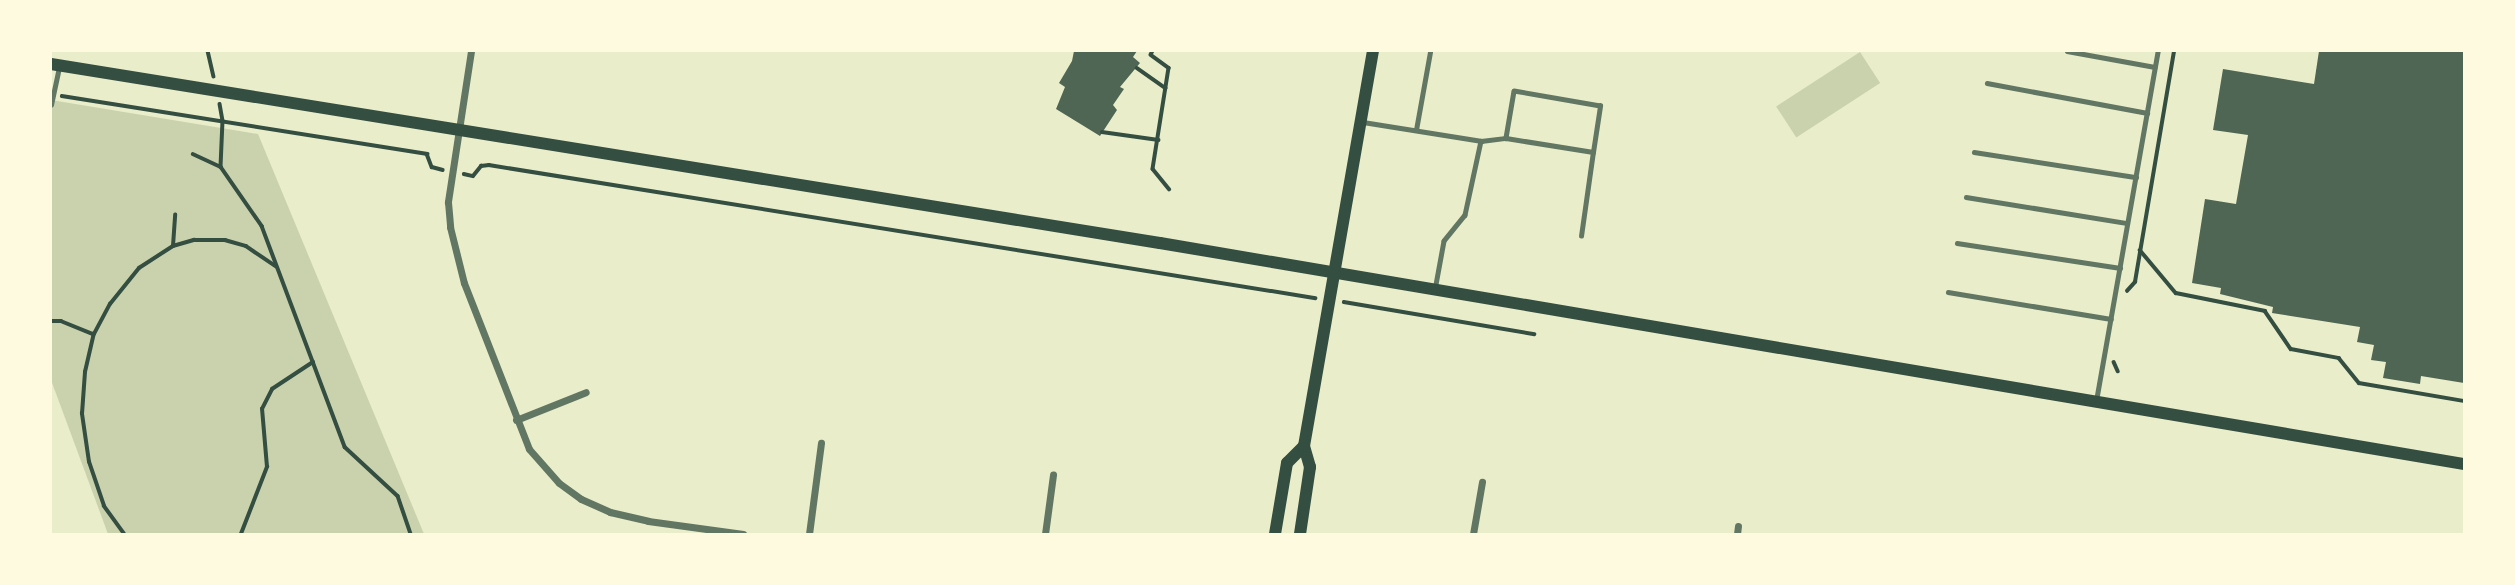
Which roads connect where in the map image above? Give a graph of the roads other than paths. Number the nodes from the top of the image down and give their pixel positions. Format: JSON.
{"nodes":[{"id":1,"x":471,"y":51,"type":"edge"},
{"id":2,"x":1373,"y":51,"type":"edge"},
{"id":3,"x":2067,"y":51,"type":"edge"},
{"id":4,"x":2158,"y":51,"type":"edge"},
{"id":5,"x":1430,"y":52,"type":"edge"},
{"id":6,"x":55,"y":65,"type":"edge"},
{"id":7,"x":2155,"y":67,"type":"junction"},
{"id":8,"x":1987,"y":83,"type":"dead end"},
{"id":9,"x":51,"y":105,"type":"edge"},
{"id":10,"x":2147,"y":113,"type":"junction"},
{"id":11,"x":1361,"y":121,"type":"junction"},
{"id":12,"x":458,"y":130,"type":"junction"},
{"id":13,"x":1416,"y":131,"type":"junction"},
{"id":14,"x":1506,"y":138,"type":"junction"},
{"id":15,"x":1481,"y":141,"type":"junction"},
{"id":16,"x":1594,"y":152,"type":"junction"},
{"id":17,"x":1974,"y":152,"type":"dead end"},
{"id":18,"x":2136,"y":177,"type":"junction"},
{"id":19,"x":1966,"y":197,"type":"dead end"},
{"id":20,"x":2128,"y":223,"type":"junction"},
{"id":21,"x":1581,"y":236,"type":"dead end"},
{"id":22,"x":1957,"y":243,"type":"dead end"},
{"id":23,"x":2120,"y":268,"type":"junction"},
{"id":24,"x":1336,"y":274,"type":"junction"},
{"id":25,"x":1435,"y":290,"type":"junction"},
{"id":26,"x":1948,"y":292,"type":"dead end"},
{"id":27,"x":2111,"y":319,"type":"junction"},
{"id":28,"x":586,"y":392,"type":"dead end"},
{"id":29,"x":2096,"y":402,"type":"junction"},
{"id":30,"x":516,"y":420,"type":"junction"},
{"id":31,"x":821,"y":443,"type":"dead end"},
{"id":32,"x":1304,"y":446,"type":"junction"},
{"id":33,"x":2464,"y":464,"type":"edge"},
{"id":34,"x":1053,"y":475,"type":"dead end"},
{"id":35,"x":1482,"y":482,"type":"dead end"},
{"id":36,"x":743,"y":534,"type":"edge"},
{"id":37,"x":810,"y":534,"type":"edge"},
{"id":38,"x":1045,"y":534,"type":"edge"},
{"id":39,"x":1275,"y":534,"type":"edge"},
{"id":40,"x":1300,"y":534,"type":"edge"},
{"id":41,"x":1473,"y":534,"type":"edge"}],
"edges":[{"from":1,"to":12,"type":"street"},
{"from":2,"to":11,"type":"main road"},
{"from":3,"to":7,"type":"lane"},
{"from":4,"to":7,"type":"lane"},
{"from":5,"to":13,"type":"lane"},
{"from":6,"to":9,"type":"lane"},
{"from":6,"to":12,"type":"main road"},
{"from":7,"to":10,"type":"lane"},
{"from":8,"to":10,"type":"lane"},
{"from":10,"to":18,"type":"lane"},
{"from":11,"to":13,"type":"lane"},
{"from":11,"to":24,"type":"main road"},
{"from":12,"to":24,"type":"main road"},
{"from":12,"to":30,"type":"street"},
{"from":13,"to":15,"type":"lane"},
{"from":14,"to":15,"type":"lane"},
{"from":14,"to":16,"type":"lane"},
{"from":14,"to":16,"type":"lane"},
{"from":15,"to":25,"type":"lane"},
{"from":16,"to":21,"type":"lane"},
{"from":17,"to":18,"type":"lane"},
{"from":18,"to":20,"type":"lane"},
{"from":19,"to":20,"type":"lane"},
{"from":20,"to":23,"type":"lane"},
{"from":22,"to":23,"type":"lane"},
{"from":23,"to":27,"type":"lane"},
{"from":24,"to":25,"type":"main road"},
{"from":24,"to":32,"type":"main road"},
{"from":25,"to":29,"type":"main road"},
{"from":26,"to":27,"type":"lane"},
{"from":27,"to":29,"type":"lane"},
{"from":28,"to":30,"type":"street"},
{"from":29,"to":33,"type":"main road"},
{"from":30,"to":36,"type":"street"},
{"from":31,"to":37,"type":"street"},
{"from":32,"to":39,"type":"main road"},
{"from":32,"to":40,"type":"main road"},
{"from":34,"to":38,"type":"street"},
{"from":35,"to":41,"type":"street"}]}
